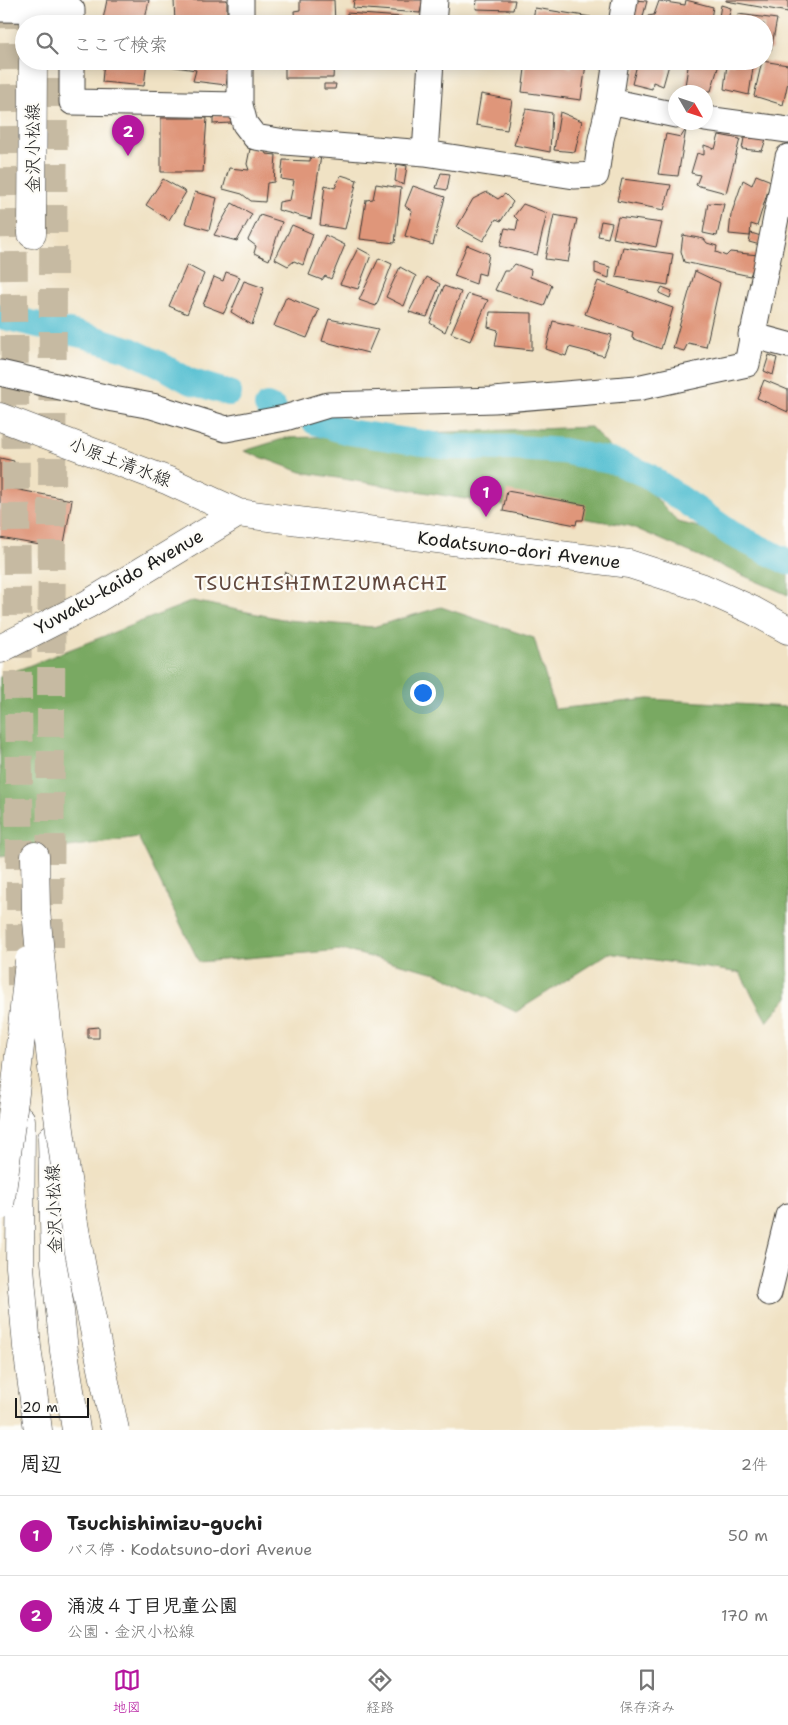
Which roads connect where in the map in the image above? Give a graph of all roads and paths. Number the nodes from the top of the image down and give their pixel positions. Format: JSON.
{"nodes":[{"id":1,"x":241,"y":0,"type":"edge"},
{"id":2,"x":435,"y":0,"type":"edge"},
{"id":3,"x":625,"y":0,"type":"edge"},
{"id":4,"x":0,"y":9,"type":"edge"},
{"id":5,"x":34,"y":11,"type":"edge"},
{"id":6,"x":72,"y":15,"type":"edge"},
{"id":7,"x":241,"y":15,"type":"edge"},
{"id":8,"x":434,"y":15,"type":"edge"},
{"id":9,"x":622,"y":15,"type":"edge"},
{"id":10,"x":33,"y":70,"type":"edge"},
{"id":11,"x":72,"y":70,"type":"edge"},
{"id":12,"x":240,"y":70,"type":"edge"},
{"id":13,"x":430,"y":70,"type":"edge"},
{"id":14,"x":615,"y":70,"type":"edge"},
{"id":15,"x":610,"y":101,"type":"junction"},
{"id":16,"x":240,"y":105,"type":"junction"},
{"id":17,"x":668,"y":113,"type":"edge"},
{"id":18,"x":713,"y":120,"type":"edge"},
{"id":19,"x":788,"y":130,"type":"edge"},
{"id":20,"x":425,"y":153,"type":"junction"},
{"id":21,"x":788,"y":157,"type":"edge"},
{"id":22,"x":32,"y":234,"type":"dead end"},
{"id":23,"x":751,"y":335,"type":"junction"},
{"id":24,"x":788,"y":345,"type":"edge"},
{"id":25,"x":0,"y":373,"type":"edge"},
{"id":26,"x":0,"y":417,"type":"edge"},
{"id":27,"x":238,"y":513,"type":"junction"},
{"id":28,"x":788,"y":630,"type":"edge"},
{"id":29,"x":0,"y":649,"type":"edge"},
{"id":30,"x":35,"y":856,"type":"dead end"},
{"id":31,"x":36,"y":910,"type":"junction"},
{"id":32,"x":21,"y":985,"type":"tunnel mouth"},
{"id":33,"x":49,"y":986,"type":"tunnel mouth"},
{"id":34,"x":0,"y":1206,"type":"edge"},
{"id":35,"x":788,"y":1216,"type":"edge"},
{"id":36,"x":769,"y":1293,"type":"dead end"},
{"id":37,"x":38,"y":1430,"type":"edge"},
{"id":38,"x":76,"y":1430,"type":"edge"},
{"id":39,"x":115,"y":1430,"type":"edge"}],
"edges":[{"from":1,"to":7,"type":"street"},
{"from":2,"to":8,"type":"street"},
{"from":3,"to":9,"type":"street"},
{"from":4,"to":5,"type":"street"},
{"from":5,"to":6,"type":"street"},
{"from":10,"to":22,"type":"main road","name":"金沢小松線"},
{"from":11,"to":16,"type":"street"},
{"from":12,"to":16,"type":"street"},
{"from":13,"to":20,"type":"street"},
{"from":14,"to":15,"type":"street"},
{"from":15,"to":17,"type":"street"},
{"from":15,"to":20,"type":"street"},
{"from":16,"to":20,"type":"street"},
{"from":18,"to":19,"type":"street"},
{"from":21,"to":23,"type":"street"},
{"from":23,"to":24,"type":"street"},
{"from":23,"to":25,"type":"street"},
{"from":26,"to":27,"type":"main road","name":"小原土清水線"},
{"from":27,"to":28,"type":"main road","name":"Kodatsuno-dori Avenue"},
{"from":27,"to":29,"type":"main road","name":"Yuwaku-kaido Avenue"},
{"from":30,"to":31,"type":"main road"},
{"from":31,"to":34,"type":"main road","bridge":true},
{"from":31,"to":39,"type":"main road","bridge":true},
{"from":32,"to":37,"type":"main road","name":"金沢小松線"},
{"from":33,"to":38,"type":"main road","name":"金沢小松線"},
{"from":35,"to":36,"type":"street"}]}
